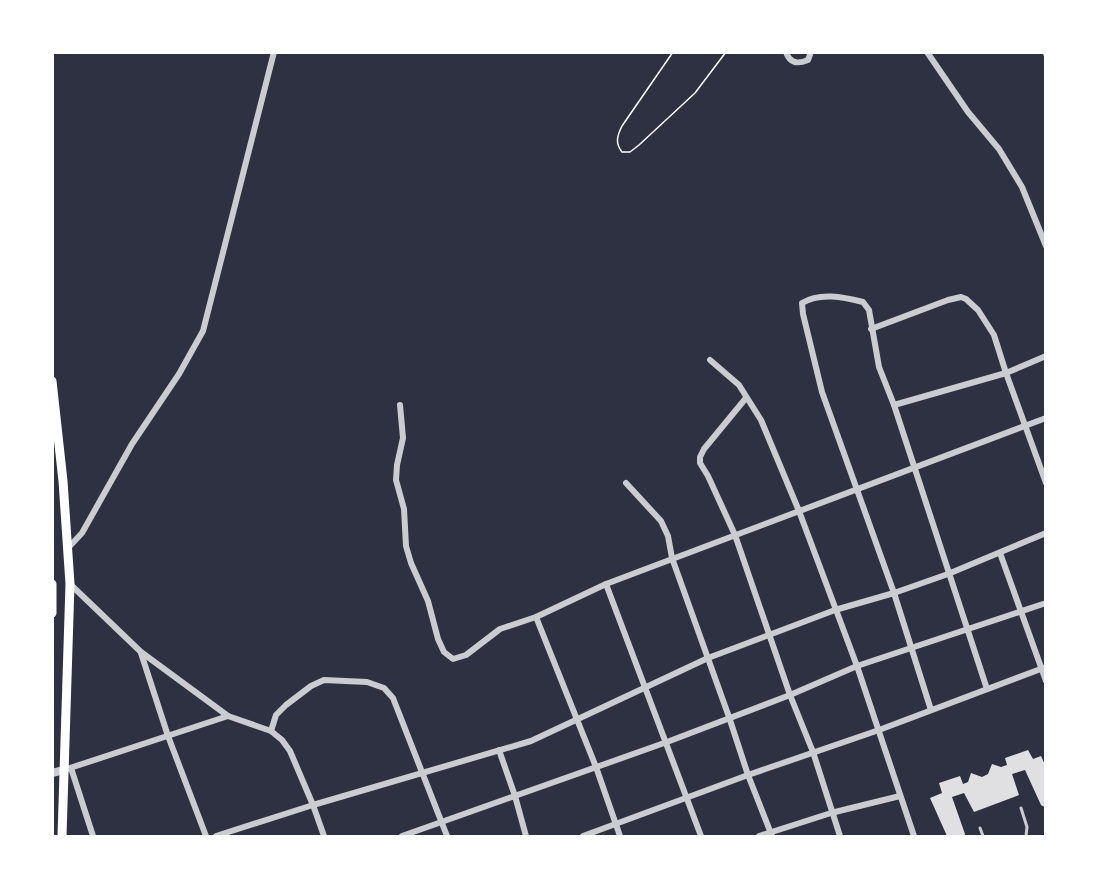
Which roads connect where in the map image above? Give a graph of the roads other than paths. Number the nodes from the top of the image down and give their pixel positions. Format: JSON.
{"nodes":[{"id":1,"x":274,"y":52,"type":"edge"},
{"id":2,"x":786,"y":52,"type":"edge"},
{"id":3,"x":811,"y":52,"type":"edge"},
{"id":4,"x":927,"y":52,"type":"edge"},
{"id":5,"x":1046,"y":246,"type":"edge"},
{"id":6,"x":871,"y":329,"type":"junction"},
{"id":7,"x":1046,"y":356,"type":"edge"},
{"id":8,"x":710,"y":360,"type":"dead end"},
{"id":9,"x":1006,"y":373,"type":"junction"},
{"id":10,"x":52,"y":381,"type":"edge"},
{"id":11,"x":746,"y":398,"type":"junction"},
{"id":12,"x":400,"y":405,"type":"dead end"},
{"id":13,"x":894,"y":405,"type":"junction"},
{"id":14,"x":1046,"y":418,"type":"edge"},
{"id":15,"x":55,"y":422,"type":"edge"},
{"id":16,"x":1026,"y":425,"type":"junction"},
{"id":17,"x":913,"y":468,"type":"junction"},
{"id":18,"x":626,"y":483,"type":"dead end"},
{"id":19,"x":1046,"y":483,"type":"edge"},
{"id":20,"x":859,"y":490,"type":"junction"},
{"id":21,"x":799,"y":511,"type":"junction"},
{"id":22,"x":1046,"y":533,"type":"edge"},
{"id":23,"x":735,"y":535,"type":"junction"},
{"id":24,"x":68,"y":548,"type":"junction"},
{"id":25,"x":1000,"y":553,"type":"junction"},
{"id":26,"x":672,"y":558,"type":"junction"},
{"id":27,"x":948,"y":574,"type":"junction"},
{"id":28,"x":52,"y":584,"type":"edge"},
{"id":29,"x":70,"y":584,"type":"junction"},
{"id":30,"x":606,"y":584,"type":"junction"},
{"id":31,"x":53,"y":590,"type":"edge"},
{"id":32,"x":894,"y":593,"type":"junction"},
{"id":33,"x":1046,"y":603,"type":"edge"},
{"id":34,"x":835,"y":610,"type":"junction"},
{"id":35,"x":1022,"y":612,"type":"junction"},
{"id":36,"x":52,"y":613,"type":"edge"},
{"id":37,"x":536,"y":617,"type":"junction"},
{"id":38,"x":968,"y":629,"type":"junction"},
{"id":39,"x":771,"y":635,"type":"junction"},
{"id":40,"x":911,"y":647,"type":"junction"},
{"id":41,"x":141,"y":652,"type":"junction"},
{"id":42,"x":708,"y":658,"type":"junction"},
{"id":43,"x":857,"y":666,"type":"junction"},
{"id":44,"x":1043,"y":668,"type":"edge"},
{"id":45,"x":1046,"y":681,"type":"edge"},
{"id":46,"x":644,"y":687,"type":"junction"},
{"id":47,"x":987,"y":689,"type":"junction"},
{"id":48,"x":790,"y":695,"type":"junction"},
{"id":49,"x":931,"y":710,"type":"junction"},
{"id":50,"x":228,"y":716,"type":"junction"},
{"id":51,"x":729,"y":717,"type":"junction"},
{"id":52,"x":577,"y":719,"type":"junction"},
{"id":53,"x":879,"y":730,"type":"junction"},
{"id":54,"x":271,"y":731,"type":"junction"},
{"id":55,"x":168,"y":736,"type":"junction"},
{"id":56,"x":667,"y":742,"type":"junction"},
{"id":57,"x":499,"y":750,"type":"junction"},
{"id":58,"x":813,"y":752,"type":"junction"},
{"id":59,"x":596,"y":767,"type":"junction"},
{"id":60,"x":67,"y":769,"type":"junction"},
{"id":61,"x":52,"y":773,"type":"edge"},
{"id":62,"x":422,"y":773,"type":"junction"},
{"id":63,"x":748,"y":775,"type":"junction"},
{"id":64,"x":515,"y":796,"type":"junction"},
{"id":65,"x":900,"y":796,"type":"junction"},
{"id":66,"x":687,"y":797,"type":"junction"},
{"id":67,"x":313,"y":805,"type":"junction"},
{"id":68,"x":1021,"y":808,"type":"dead end"},
{"id":69,"x":831,"y":813,"type":"junction"},
{"id":70,"x":442,"y":824,"type":"junction"},
{"id":71,"x":616,"y":824,"type":"junction"},
{"id":72,"x":980,"y":828,"type":"dead end"},
{"id":73,"x":772,"y":835,"type":"edge"},
{"id":74,"x":62,"y":837,"type":"edge"},
{"id":75,"x":93,"y":837,"type":"edge"},
{"id":76,"x":206,"y":837,"type":"edge"},
{"id":77,"x":216,"y":837,"type":"edge"},
{"id":78,"x":324,"y":837,"type":"edge"},
{"id":79,"x":402,"y":837,"type":"edge"},
{"id":80,"x":447,"y":837,"type":"edge"},
{"id":81,"x":526,"y":837,"type":"edge"},
{"id":82,"x":583,"y":837,"type":"edge"},
{"id":83,"x":620,"y":837,"type":"edge"},
{"id":84,"x":701,"y":837,"type":"edge"},
{"id":85,"x":759,"y":837,"type":"edge"},
{"id":86,"x":840,"y":837,"type":"edge"},
{"id":87,"x":914,"y":837,"type":"edge"},
{"id":88,"x":983,"y":837,"type":"edge"},
{"id":89,"x":1026,"y":837,"type":"edge"}],
"edges":[{"from":1,"to":24,"type":"street"},
{"from":2,"to":3,"type":"street"},
{"from":4,"to":5,"type":"street"},
{"from":6,"to":9,"type":"street"},
{"from":6,"to":13,"type":"street"},
{"from":6,"to":20,"type":"street"},
{"from":7,"to":9,"type":"street"},
{"from":8,"to":11,"type":"street"},
{"from":9,"to":13,"type":"street"},
{"from":9,"to":16,"type":"street"},
{"from":10,"to":15,"type":"main road"},
{"from":11,"to":21,"type":"street"},
{"from":11,"to":23,"type":"street"},
{"from":12,"to":37,"type":"street"},
{"from":13,"to":17,"type":"street"},
{"from":14,"to":16,"type":"street"},
{"from":15,"to":24,"type":"main road"},
{"from":16,"to":17,"type":"street"},
{"from":16,"to":19,"type":"street"},
{"from":17,"to":20,"type":"street"},
{"from":17,"to":27,"type":"street"},
{"from":18,"to":26,"type":"street"},
{"from":20,"to":21,"type":"street"},
{"from":20,"to":32,"type":"street"},
{"from":21,"to":23,"type":"street"},
{"from":21,"to":34,"type":"street"},
{"from":22,"to":25,"type":"street"},
{"from":23,"to":26,"type":"street"},
{"from":23,"to":39,"type":"street"},
{"from":24,"to":29,"type":"main road"},
{"from":25,"to":27,"type":"street"},
{"from":25,"to":35,"type":"street"},
{"from":26,"to":30,"type":"street"},
{"from":26,"to":42,"type":"street"},
{"from":27,"to":32,"type":"street"},
{"from":27,"to":38,"type":"street"},
{"from":28,"to":31,"type":"main road"},
{"from":29,"to":41,"type":"street"},
{"from":29,"to":60,"type":"main road"},
{"from":30,"to":37,"type":"street"},
{"from":30,"to":46,"type":"street"},
{"from":31,"to":36,"type":"main road"},
{"from":32,"to":34,"type":"street"},
{"from":32,"to":40,"type":"street"},
{"from":33,"to":35,"type":"street"},
{"from":34,"to":39,"type":"street"},
{"from":34,"to":43,"type":"street"},
{"from":35,"to":38,"type":"street"},
{"from":35,"to":44,"type":"street"},
{"from":37,"to":52,"type":"street"},
{"from":38,"to":40,"type":"street"},
{"from":38,"to":47,"type":"street"},
{"from":39,"to":42,"type":"street"},
{"from":39,"to":48,"type":"street"},
{"from":40,"to":43,"type":"street"},
{"from":40,"to":49,"type":"street"},
{"from":41,"to":50,"type":"street"},
{"from":41,"to":55,"type":"street"},
{"from":42,"to":46,"type":"street"},
{"from":42,"to":51,"type":"street"},
{"from":43,"to":48,"type":"street"},
{"from":43,"to":53,"type":"street"},
{"from":44,"to":45,"type":"street"},
{"from":44,"to":47,"type":"street"},
{"from":46,"to":52,"type":"street"},
{"from":46,"to":56,"type":"street"},
{"from":47,"to":49,"type":"street"},
{"from":48,"to":51,"type":"street"},
{"from":48,"to":58,"type":"street"},
{"from":49,"to":53,"type":"street"},
{"from":50,"to":54,"type":"street"},
{"from":50,"to":55,"type":"street"},
{"from":51,"to":56,"type":"street"},
{"from":51,"to":63,"type":"street"},
{"from":52,"to":57,"type":"street"},
{"from":52,"to":59,"type":"street"},
{"from":53,"to":58,"type":"street"},
{"from":53,"to":65,"type":"street"},
{"from":54,"to":62,"type":"street"},
{"from":54,"to":67,"type":"street"},
{"from":55,"to":60,"type":"street"},
{"from":55,"to":76,"type":"street"},
{"from":56,"to":59,"type":"street"},
{"from":56,"to":66,"type":"street"},
{"from":57,"to":62,"type":"street"},
{"from":57,"to":64,"type":"street"},
{"from":58,"to":63,"type":"street"},
{"from":58,"to":69,"type":"street"},
{"from":59,"to":64,"type":"street"},
{"from":59,"to":71,"type":"street"},
{"from":60,"to":61,"type":"street"},
{"from":60,"to":74,"type":"main road"},
{"from":60,"to":75,"type":"street"},
{"from":62,"to":67,"type":"street"},
{"from":62,"to":70,"type":"street"},
{"from":63,"to":66,"type":"street"},
{"from":63,"to":73,"type":"street"},
{"from":64,"to":70,"type":"street"},
{"from":64,"to":81,"type":"street"},
{"from":65,"to":69,"type":"street"},
{"from":65,"to":87,"type":"street"},
{"from":66,"to":71,"type":"street"},
{"from":66,"to":84,"type":"street"},
{"from":67,"to":77,"type":"street"},
{"from":67,"to":78,"type":"street"},
{"from":68,"to":89,"type":"lane"},
{"from":69,"to":73,"type":"street"},
{"from":69,"to":86,"type":"street"},
{"from":70,"to":79,"type":"street"},
{"from":70,"to":80,"type":"street"},
{"from":71,"to":82,"type":"street"},
{"from":71,"to":83,"type":"street"},
{"from":72,"to":88,"type":"lane"},
{"from":73,"to":85,"type":"street"}]}
